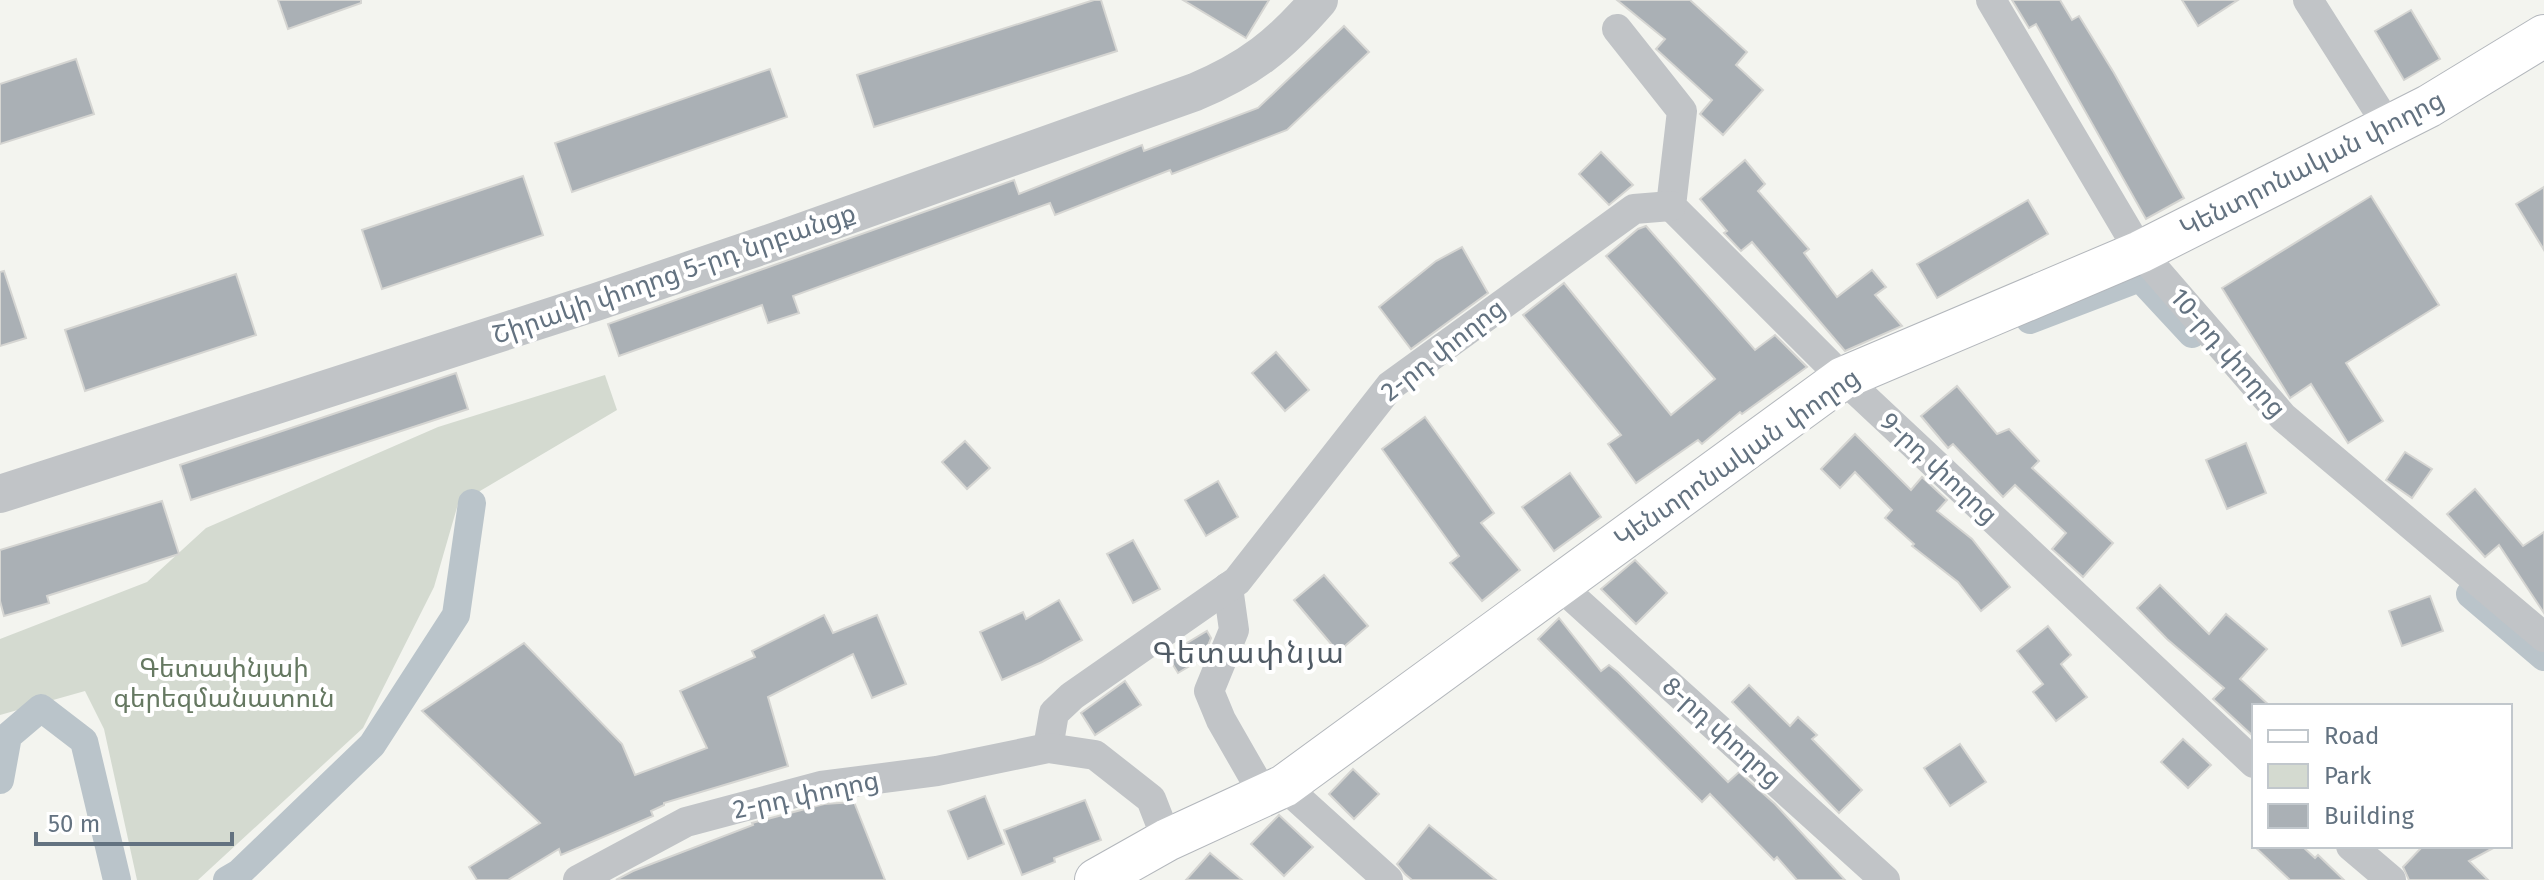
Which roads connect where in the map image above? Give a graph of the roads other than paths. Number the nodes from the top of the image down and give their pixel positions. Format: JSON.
{"nodes":[{"id":1,"x":1319,"y":0,"type":"edge"},
{"id":2,"x":1991,"y":0,"type":"edge"},
{"id":3,"x":2308,"y":0,"type":"edge"},
{"id":4,"x":1617,"y":29,"type":"dead end"},
{"id":5,"x":2544,"y":36,"type":"edge"},
{"id":6,"x":2388,"y":126,"type":"junction"},
{"id":7,"x":1671,"y":206,"type":"junction"},
{"id":8,"x":2140,"y":252,"type":"junction"},
{"id":9,"x":1843,"y":378,"type":"junction"},
{"id":10,"x":0,"y":494,"type":"edge"},
{"id":11,"x":1558,"y":584,"type":"junction"},
{"id":12,"x":1228,"y":587,"type":"junction"},
{"id":13,"x":2544,"y":637,"type":"edge"},
{"id":14,"x":1048,"y":748,"type":"junction"},
{"id":15,"x":2252,"y":761,"type":"edge"},
{"id":16,"x":1274,"y":790,"type":"junction"},
{"id":17,"x":1167,"y":840,"type":"junction"},
{"id":18,"x":2353,"y":848,"type":"edge"},
{"id":19,"x":578,"y":880,"type":"edge"},
{"id":20,"x":1096,"y":880,"type":"edge"},
{"id":21,"x":1388,"y":880,"type":"edge"},
{"id":22,"x":1885,"y":880,"type":"edge"},
{"id":23,"x":2391,"y":880,"type":"edge"}],
"edges":[{"from":1,"to":10,"type":"street","name":"Շիրակի փողոց 5-րդ նրբանցք"},
{"from":2,"to":8,"type":"street","name":"10-րդ փողոց"},
{"from":3,"to":6,"type":"street"},
{"from":4,"to":7,"type":"street"},
{"from":5,"to":6,"type":"main road","name":"Կենտրոնական փողոց"},
{"from":6,"to":8,"type":"main road","name":"Կենտրոնական փողոց"},
{"from":7,"to":9,"type":"street","name":"9-րդ փողոց"},
{"from":7,"to":12,"type":"street","name":"2-րդ փողոց"},
{"from":8,"to":9,"type":"main road","name":"Կենտրոնական փողոց"},
{"from":8,"to":13,"type":"street","name":"10-րդ փողոց"},
{"from":9,"to":11,"type":"main road","name":"Կենտրոնական փողոց"},
{"from":9,"to":15,"type":"street","name":"9-րդ փողոց"},
{"from":11,"to":16,"type":"main road","name":"Կենտրոնական փողոց"},
{"from":11,"to":22,"type":"street","name":"8-րդ փողոց"},
{"from":12,"to":14,"type":"street","name":"2-րդ փողոց"},
{"from":12,"to":16,"type":"street"},
{"from":14,"to":17,"type":"street","name":"2-րդ փողոց"},
{"from":14,"to":19,"type":"street","name":"2-րդ փողոց"},
{"from":16,"to":17,"type":"main road","name":"Կենտրոնական փողոց"},
{"from":16,"to":21,"type":"street"},
{"from":17,"to":20,"type":"main road","name":"Կենտրոնական փողոց"},
{"from":18,"to":23,"type":"street"}]}
